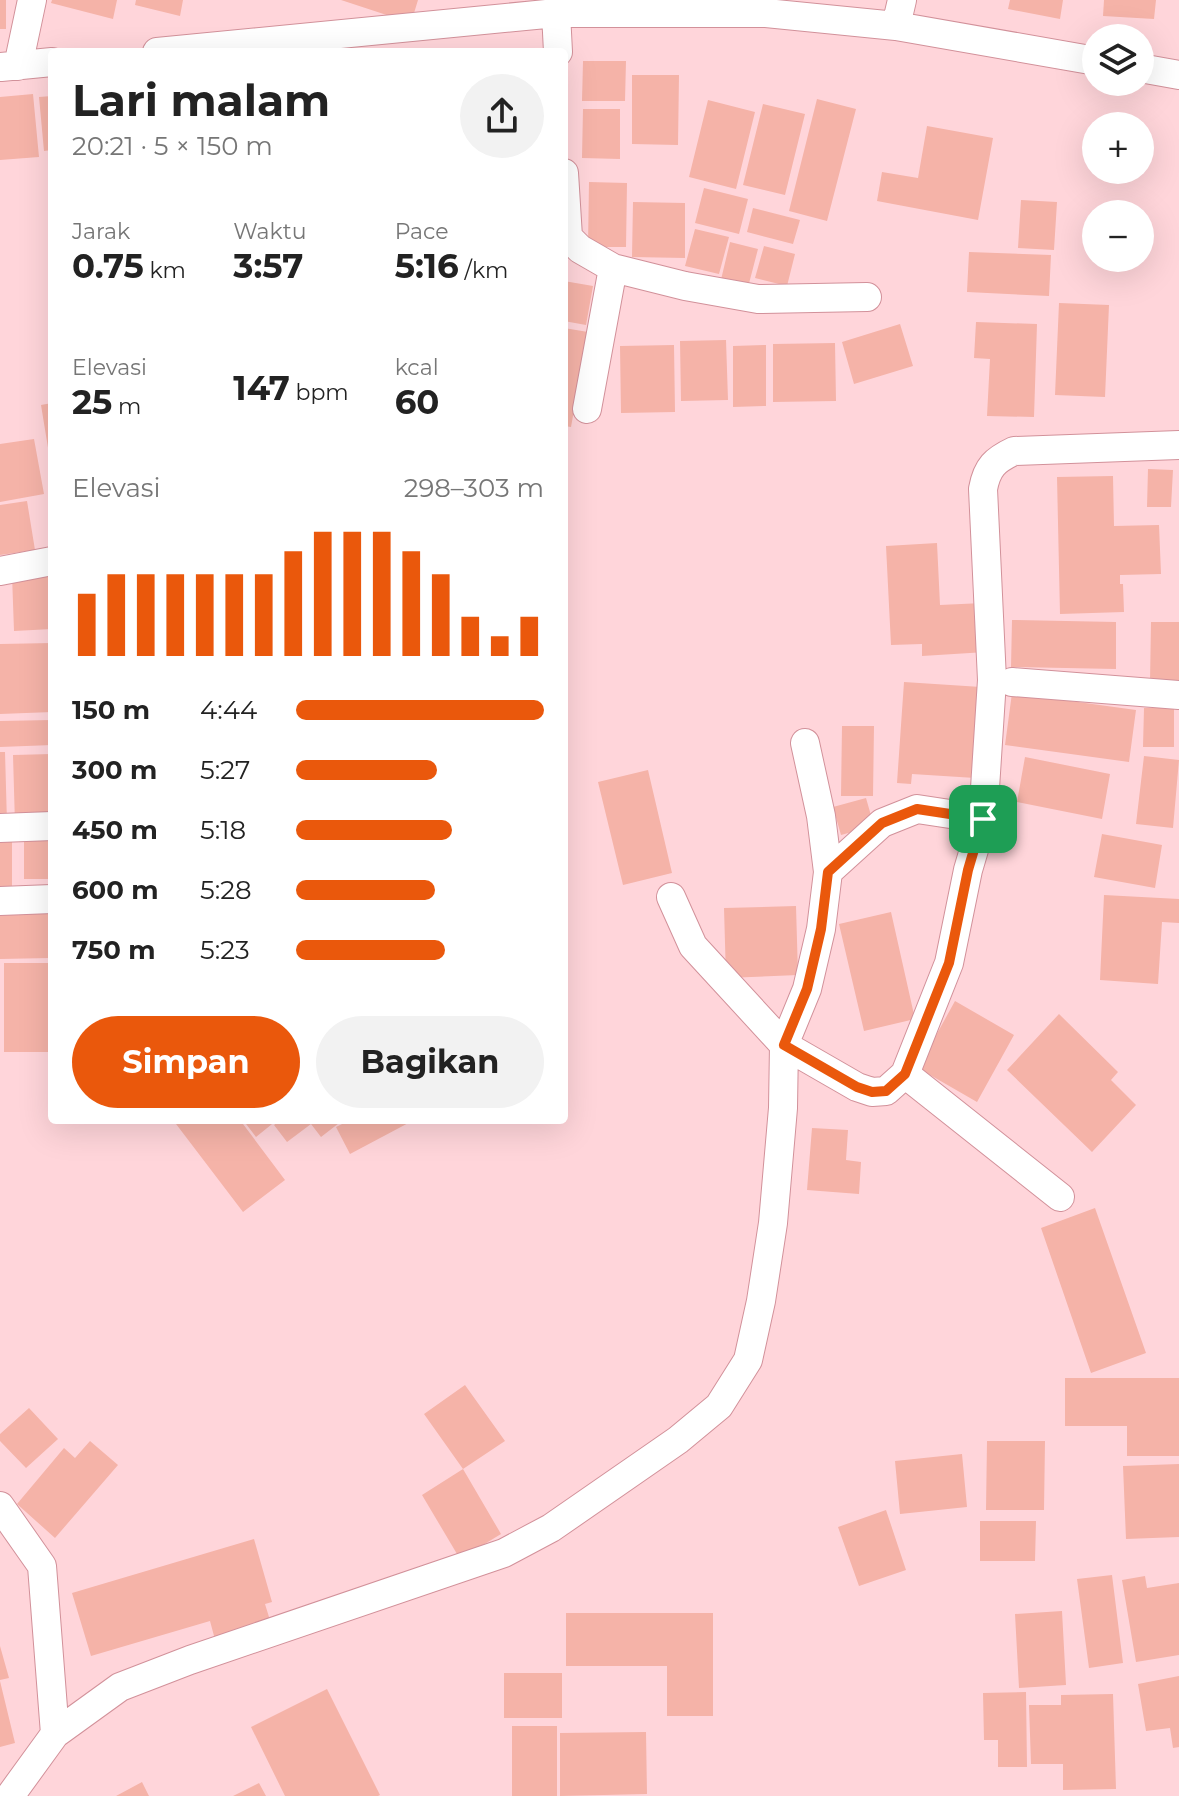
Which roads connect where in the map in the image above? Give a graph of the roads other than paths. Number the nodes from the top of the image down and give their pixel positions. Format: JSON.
{"nodes":[{"id":1,"x":32,"y":0,"type":"edge"},
{"id":2,"x":556,"y":13,"type":"junction"},
{"id":3,"x":899,"y":13,"type":"edge"},
{"id":4,"x":198,"y":48,"type":"edge"},
{"id":5,"x":558,"y":48,"type":"edge"},
{"id":6,"x":1082,"y":58,"type":"edge"},
{"id":7,"x":48,"y":62,"type":"edge"},
{"id":8,"x":9,"y":67,"type":"edge"},
{"id":9,"x":1154,"y":71,"type":"edge"},
{"id":10,"x":1179,"y":75,"type":"edge"},
{"id":11,"x":568,"y":237,"type":"edge"},
{"id":12,"x":613,"y":268,"type":"junction"},
{"id":13,"x":867,"y":297,"type":"dead end"},
{"id":14,"x":587,"y":409,"type":"dead end"},
{"id":15,"x":1179,"y":445,"type":"edge"},
{"id":16,"x":48,"y":562,"type":"edge"},
{"id":17,"x":0,"y":571,"type":"edge"},
{"id":18,"x":1012,"y":682,"type":"dead end"},
{"id":19,"x":1179,"y":695,"type":"edge"},
{"id":20,"x":805,"y":743,"type":"dead end"},
{"id":21,"x":983,"y":819,"type":"junction"},
{"id":22,"x":48,"y":826,"type":"edge"},
{"id":23,"x":0,"y":828,"type":"edge"},
{"id":24,"x":828,"y":872,"type":"junction"},
{"id":25,"x":671,"y":897,"type":"dead end"},
{"id":26,"x":48,"y":899,"type":"edge"},
{"id":27,"x":0,"y":901,"type":"edge"},
{"id":28,"x":784,"y":1045,"type":"junction"},
{"id":29,"x":905,"y":1074,"type":"junction"},
{"id":30,"x":1060,"y":1197,"type":"dead end"},
{"id":31,"x":0,"y":1506,"type":"edge"},
{"id":32,"x":55,"y":1734,"type":"junction"},
{"id":33,"x":10,"y":1796,"type":"edge"}],
"edges":[{"from":1,"to":8,"type":"street"},
{"from":2,"to":3,"type":"street"},
{"from":2,"to":4,"type":"street"},
{"from":2,"to":5,"type":"street"},
{"from":3,"to":6,"type":"street"},
{"from":7,"to":8,"type":"street"},
{"from":9,"to":10,"type":"street"},
{"from":11,"to":12,"type":"street"},
{"from":12,"to":13,"type":"street"},
{"from":12,"to":14,"type":"street"},
{"from":15,"to":21,"type":"street"},
{"from":16,"to":17,"type":"street"},
{"from":18,"to":19,"type":"street"},
{"from":20,"to":24,"type":"street"},
{"from":21,"to":24,"type":"street"},
{"from":21,"to":29,"type":"street"},
{"from":22,"to":23,"type":"street"},
{"from":24,"to":28,"type":"street"},
{"from":25,"to":28,"type":"street"},
{"from":26,"to":27,"type":"street"},
{"from":28,"to":29,"type":"street"},
{"from":28,"to":32,"type":"street"},
{"from":29,"to":30,"type":"street"},
{"from":31,"to":32,"type":"street"},
{"from":32,"to":33,"type":"street"}]}
